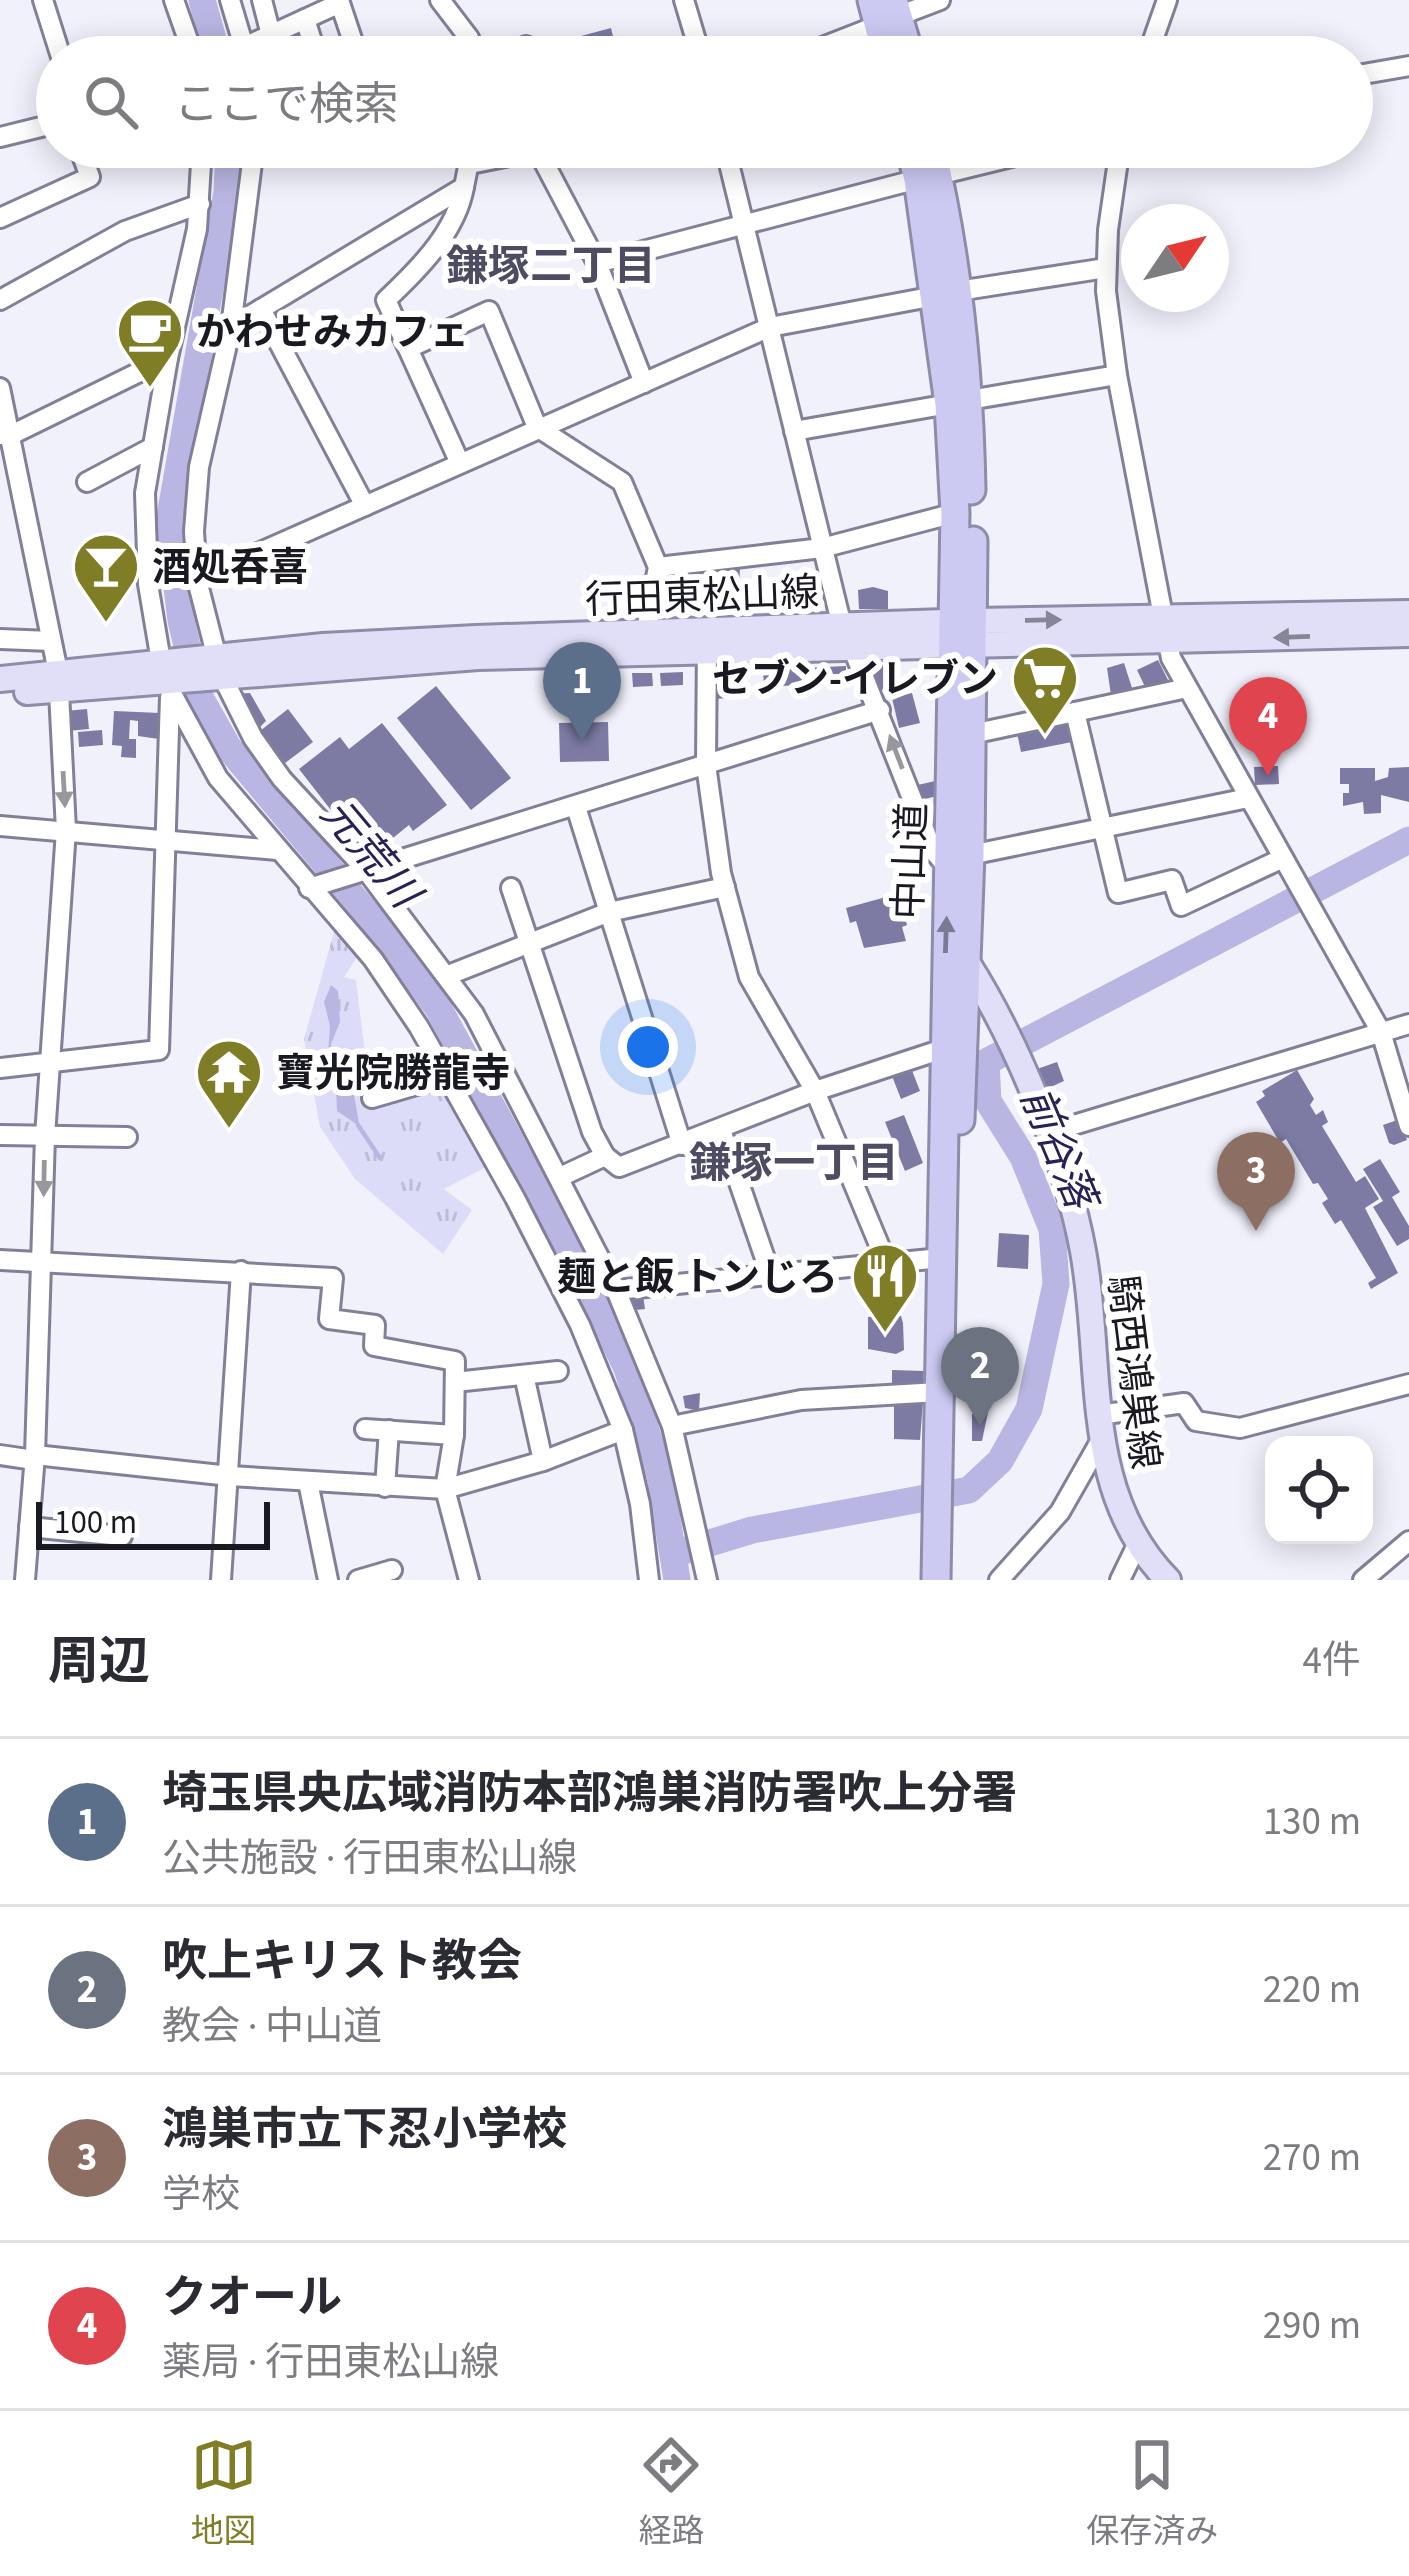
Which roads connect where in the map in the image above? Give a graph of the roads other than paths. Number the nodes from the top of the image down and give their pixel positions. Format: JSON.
{"nodes":[{"id":1,"x":43,"y":0,"type":"edge"},
{"id":2,"x":174,"y":0,"type":"edge"},
{"id":3,"x":230,"y":0,"type":"edge"},
{"id":4,"x":262,"y":0,"type":"edge"},
{"id":5,"x":440,"y":0,"type":"edge"},
{"id":6,"x":684,"y":0,"type":"edge"},
{"id":7,"x":940,"y":0,"type":"edge"},
{"id":8,"x":1167,"y":0,"type":"edge"},
{"id":9,"x":886,"y":10,"type":"edge"},
{"id":10,"x":305,"y":19,"type":"junction"},
{"id":11,"x":271,"y":35,"type":"joint"},
{"id":12,"x":54,"y":36,"type":"edge"},
{"id":13,"x":187,"y":36,"type":"edge"},
{"id":14,"x":241,"y":36,"type":"edge"},
{"id":15,"x":310,"y":36,"type":"edge"},
{"id":16,"x":351,"y":36,"type":"edge"},
{"id":17,"x":467,"y":36,"type":"edge"},
{"id":18,"x":695,"y":36,"type":"edge"},
{"id":19,"x":837,"y":36,"type":"edge"},
{"id":20,"x":1154,"y":36,"type":"edge"},
{"id":21,"x":1409,"y":66,"type":"edge"},
{"id":22,"x":1373,"y":72,"type":"edge"},
{"id":23,"x":36,"y":128,"type":"edge"},
{"id":24,"x":0,"y":137,"type":"edge"},
{"id":25,"x":87,"y":168,"type":"edge"},
{"id":26,"x":201,"y":168,"type":"edge"},
{"id":27,"x":251,"y":168,"type":"edge"},
{"id":28,"x":468,"y":168,"type":"edge"},
{"id":29,"x":557,"y":168,"type":"edge"},
{"id":30,"x":730,"y":168,"type":"edge"},
{"id":31,"x":926,"y":168,"type":"edge"},
{"id":32,"x":929,"y":168,"type":"edge"},
{"id":33,"x":1118,"y":168,"type":"edge"},
{"id":34,"x":464,"y":187,"type":"junction"},
{"id":35,"x":200,"y":204,"type":"junction"},
{"id":36,"x":0,"y":218,"type":"edge"},
{"id":37,"x":744,"y":222,"type":"junction"},
{"id":38,"x":596,"y":263,"type":"junction"},
{"id":39,"x":1106,"y":268,"type":"junction"},
{"id":40,"x":946,"y":294,"type":"junction"},
{"id":41,"x":0,"y":300,"type":"edge"},
{"id":42,"x":261,"y":309,"type":"junction"},
{"id":43,"x":231,"y":327,"type":"junction"},
{"id":44,"x":770,"y":327,"type":"junction"},
{"id":45,"x":410,"y":347,"type":"junction"},
{"id":46,"x":168,"y":358,"type":"junction"},
{"id":47,"x":1117,"y":375,"type":"junction"},
{"id":48,"x":644,"y":383,"type":"junction"},
{"id":49,"x":0,"y":388,"type":"edge"},
{"id":50,"x":959,"y":402,"type":"junction"},
{"id":51,"x":537,"y":427,"type":"junction"},
{"id":52,"x":794,"y":431,"type":"junction"},
{"id":53,"x":5,"y":435,"type":"edge"},
{"id":54,"x":153,"y":447,"type":"junction"},
{"id":55,"x":459,"y":461,"type":"junction"},
{"id":56,"x":87,"y":482,"type":"dead end"},
{"id":57,"x":365,"y":506,"type":"junction"},
{"id":58,"x":955,"y":513,"type":"junction"},
{"id":59,"x":822,"y":548,"type":"junction"},
{"id":60,"x":658,"y":567,"type":"junction"},
{"id":61,"x":197,"y":580,"type":"junction"},
{"id":62,"x":1409,"y":613,"type":"edge"},
{"id":63,"x":1161,"y":629,"type":"junction"},
{"id":64,"x":964,"y":633,"type":"junction"},
{"id":65,"x":1409,"y":634,"type":"edge"},
{"id":66,"x":848,"y":637,"type":"junction"},
{"id":67,"x":0,"y":639,"type":"edge"},
{"id":68,"x":51,"y":641,"type":"junction"},
{"id":69,"x":707,"y":641,"type":"junction"},
{"id":70,"x":644,"y":643,"type":"junction"},
{"id":71,"x":217,"y":666,"type":"junction"},
{"id":72,"x":166,"y":675,"type":"junction"},
{"id":73,"x":0,"y":679,"type":"edge"},
{"id":74,"x":58,"y":681,"type":"junction"},
{"id":75,"x":1187,"y":688,"type":"junction"},
{"id":76,"x":0,"y":695,"type":"edge"},
{"id":77,"x":880,"y":710,"type":"junction"},
{"id":78,"x":1076,"y":712,"type":"junction"},
{"id":79,"x":972,"y":734,"type":"junction"},
{"id":80,"x":706,"y":765,"type":"junction"},
{"id":81,"x":1248,"y":797,"type":"junction"},
{"id":82,"x":576,"y":807,"type":"junction"},
{"id":83,"x":0,"y":826,"type":"edge"},
{"id":84,"x":66,"y":830,"type":"junction"},
{"id":85,"x":1102,"y":830,"type":"junction"},
{"id":86,"x":164,"y":842,"type":"junction"},
{"id":87,"x":277,"y":850,"type":"junction"},
{"id":88,"x":1283,"y":858,"type":"junction"},
{"id":89,"x":959,"y":861,"type":"junction"},
{"id":90,"x":366,"y":870,"type":"junction"},
{"id":91,"x":725,"y":887,"type":"junction"},
{"id":92,"x":309,"y":888,"type":"junction"},
{"id":93,"x":511,"y":888,"type":"dead end"},
{"id":94,"x":610,"y":912,"type":"junction"},
{"id":95,"x":531,"y":943,"type":"junction"},
{"id":96,"x":968,"y":964,"type":"junction"},
{"id":97,"x":446,"y":976,"type":"junction"},
{"id":98,"x":1409,"y":1024,"type":"edge"},
{"id":99,"x":1381,"y":1032,"type":"junction"},
{"id":100,"x":943,"y":1049,"type":"junction"},
{"id":101,"x":50,"y":1061,"type":"junction"},
{"id":102,"x":0,"y":1068,"type":"edge"},
{"id":103,"x":446,"y":1076,"type":"junction"},
{"id":104,"x":815,"y":1091,"type":"junction"},
{"id":105,"x":372,"y":1098,"type":"dead end"},
{"id":106,"x":1409,"y":1126,"type":"edge"},
{"id":107,"x":722,"y":1130,"type":"junction"},
{"id":108,"x":1047,"y":1133,"type":"junction"},
{"id":109,"x":0,"y":1136,"type":"edge"},
{"id":110,"x":45,"y":1136,"type":"junction"},
{"id":111,"x":127,"y":1137,"type":"dead end"},
{"id":112,"x":682,"y":1145,"type":"junction"},
{"id":113,"x":605,"y":1156,"type":"junction"},
{"id":114,"x":560,"y":1177,"type":"junction"},
{"id":115,"x":940,"y":1258,"type":"junction"},
{"id":116,"x":0,"y":1260,"type":"edge"},
{"id":117,"x":42,"y":1261,"type":"junction"},
{"id":118,"x":887,"y":1264,"type":"junction"},
{"id":119,"x":242,"y":1271,"type":"junction"},
{"id":120,"x":770,"y":1276,"type":"junction"},
{"id":121,"x":616,"y":1290,"type":"junction"},
{"id":122,"x":558,"y":1371,"type":"dead end"},
{"id":123,"x":524,"y":1375,"type":"junction"},
{"id":124,"x":455,"y":1382,"type":"junction"},
{"id":125,"x":1409,"y":1384,"type":"edge"},
{"id":126,"x":939,"y":1393,"type":"junction"},
{"id":127,"x":672,"y":1426,"type":"junction"},
{"id":128,"x":1100,"y":1427,"type":"junction"},
{"id":129,"x":365,"y":1429,"type":"dead end"},
{"id":130,"x":389,"y":1430,"type":"junction"},
{"id":131,"x":623,"y":1430,"type":"junction"},
{"id":132,"x":454,"y":1435,"type":"junction"},
{"id":133,"x":0,"y":1455,"type":"edge"},
{"id":134,"x":35,"y":1457,"type":"junction"},
{"id":135,"x":543,"y":1461,"type":"junction"},
{"id":136,"x":946,"y":1468,"type":"junction"},
{"id":137,"x":230,"y":1476,"type":"junction"},
{"id":138,"x":308,"y":1482,"type":"junction"},
{"id":139,"x":385,"y":1487,"type":"junction"},
{"id":140,"x":446,"y":1489,"type":"junction"},
{"id":141,"x":946,"y":1512,"type":"junction"},
{"id":142,"x":29,"y":1527,"type":"junction"},
{"id":143,"x":122,"y":1535,"type":"dead end"},
{"id":144,"x":1409,"y":1541,"type":"edge"},
{"id":145,"x":1138,"y":1543,"type":"junction"},
{"id":146,"x":392,"y":1570,"type":"dead end"},
{"id":147,"x":705,"y":1573,"type":"edge"},
{"id":148,"x":25,"y":1580,"type":"edge"},
{"id":149,"x":220,"y":1580,"type":"edge"},
{"id":150,"x":328,"y":1580,"type":"edge"},
{"id":151,"x":358,"y":1580,"type":"edge"},
{"id":152,"x":469,"y":1580,"type":"edge"},
{"id":153,"x":649,"y":1580,"type":"edge"},
{"id":154,"x":936,"y":1580,"type":"edge"},
{"id":155,"x":953,"y":1580,"type":"edge"},
{"id":156,"x":999,"y":1580,"type":"edge"},
{"id":157,"x":1120,"y":1580,"type":"edge"},
{"id":158,"x":1168,"y":1580,"type":"edge"},
{"id":159,"x":1364,"y":1580,"type":"edge"}],
"edges":[{"from":1,"to":12,"type":"street"},
{"from":2,"to":13,"type":"street"},
{"from":3,"to":14,"type":"street"},
{"from":4,"to":11,"type":"street"},
{"from":5,"to":17,"type":"street"},
{"from":6,"to":18,"type":"street"},
{"from":7,"to":9,"type":"street"},
{"from":8,"to":20,"type":"street"},
{"from":9,"to":19,"type":"street"},
{"from":10,"to":11,"type":"street"},
{"from":10,"to":15,"type":"street"},
{"from":10,"to":16,"type":"street"},
{"from":21,"to":22,"type":"street"},
{"from":23,"to":24,"type":"street"},
{"from":25,"to":36,"type":"street"},
{"from":26,"to":35,"type":"street"},
{"from":27,"to":43,"type":"street"},
{"from":28,"to":34,"type":"street"},
{"from":29,"to":38,"type":"street"},
{"from":30,"to":37,"type":"street"},
{"from":31,"to":37,"type":"street"},
{"from":32,"to":40,"type":"highway","name":"中山道"},
{"from":33,"to":39,"type":"street"},
{"from":34,"to":42,"type":"street"},
{"from":34,"to":45,"type":"street"},
{"from":35,"to":41,"type":"street"},
{"from":35,"to":46,"type":"street"},
{"from":37,"to":38,"type":"street"},
{"from":37,"to":44,"type":"street"},
{"from":38,"to":48,"type":"street"},
{"from":39,"to":40,"type":"street"},
{"from":39,"to":47,"type":"street"},
{"from":40,"to":44,"type":"street"},
{"from":40,"to":50,"type":"highway","name":"中山道"},
{"from":42,"to":43,"type":"street"},
{"from":42,"to":57,"type":"street"},
{"from":43,"to":61,"type":"street"},
{"from":44,"to":48,"type":"street"},
{"from":44,"to":52,"type":"street"},
{"from":45,"to":51,"type":"street"},
{"from":45,"to":55,"type":"street"},
{"from":46,"to":53,"type":"street"},
{"from":46,"to":54,"type":"street"},
{"from":47,"to":50,"type":"street"},
{"from":47,"to":63,"type":"street"},
{"from":48,"to":51,"type":"street"},
{"from":49,"to":53,"type":"street"},
{"from":50,"to":52,"type":"street"},
{"from":50,"to":58,"type":"highway","name":"中山道"},
{"from":50,"to":64,"type":"highway","name":"中山道"},
{"from":51,"to":55,"type":"street"},
{"from":51,"to":60,"type":"street"},
{"from":52,"to":59,"type":"street"},
{"from":53,"to":68,"type":"street"},
{"from":54,"to":56,"type":"street"},
{"from":54,"to":72,"type":"street"},
{"from":55,"to":57,"type":"street"},
{"from":57,"to":61,"type":"street"},
{"from":58,"to":59,"type":"street"},
{"from":58,"to":64,"type":"highway","name":"中山道"},
{"from":59,"to":60,"type":"street"},
{"from":59,"to":66,"type":"street"},
{"from":60,"to":70,"type":"street"},
{"from":61,"to":71,"type":"street"},
{"from":62,"to":63,"type":"main road","name":"行田東松山線"},
{"from":63,"to":64,"type":"main road","name":"行田東松山線"},
{"from":65,"to":63,"type":"main road","name":"行田東松山線","one_way":true},
{"from":63,"to":75,"type":"street"},
{"from":64,"to":66,"type":"main road","name":"行田東松山線"},
{"from":64,"to":79,"type":"highway","name":"中山道"},
{"from":64,"to":89,"type":"highway","name":"中山道"},
{"from":66,"to":69,"type":"main road","name":"行田東松山線"},
{"from":66,"to":77,"type":"street"},
{"from":67,"to":68,"type":"street"},
{"from":68,"to":74,"type":"street"},
{"from":69,"to":70,"type":"main road","name":"行田東松山線"},
{"from":69,"to":80,"type":"street"},
{"from":70,"to":71,"type":"main road","name":"行田東松山線"},
{"from":71,"to":72,"type":"main road","name":"行田東松山線"},
{"from":71,"to":90,"type":"street"},
{"from":72,"to":74,"type":"main road","name":"行田東松山線"},
{"from":72,"to":86,"type":"street"},
{"from":72,"to":87,"type":"street"},
{"from":73,"to":74,"type":"main road","name":"行田東松山線"},
{"from":74,"to":76,"type":"main road","name":"行田東松山線"},
{"from":74,"to":84,"type":"street","one_way":true},
{"from":75,"to":78,"type":"street"},
{"from":75,"to":81,"type":"street"},
{"from":77,"to":80,"type":"street"},
{"from":89,"to":77,"type":"street","one_way":true},
{"from":78,"to":79,"type":"street"},
{"from":78,"to":85,"type":"street"},
{"from":79,"to":89,"type":"highway","name":"中山道"},
{"from":80,"to":82,"type":"street"},
{"from":80,"to":91,"type":"street"},
{"from":81,"to":85,"type":"street"},
{"from":81,"to":88,"type":"street"},
{"from":82,"to":90,"type":"street"},
{"from":82,"to":94,"type":"street"},
{"from":83,"to":84,"type":"street"},
{"from":84,"to":86,"type":"street"},
{"from":84,"to":101,"type":"street"},
{"from":85,"to":88,"type":"street"},
{"from":85,"to":89,"type":"street"},
{"from":86,"to":87,"type":"street"},
{"from":86,"to":101,"type":"street"},
{"from":87,"to":92,"type":"street"},
{"from":88,"to":99,"type":"street"},
{"from":89,"to":96,"type":"highway","name":"中山道"},
{"from":100,"to":89,"type":"highway","name":"中山道","one_way":true},
{"from":90,"to":92,"type":"street"},
{"from":90,"to":97,"type":"street"},
{"from":91,"to":94,"type":"street"},
{"from":91,"to":104,"type":"street"},
{"from":92,"to":103,"type":"street"},
{"from":93,"to":95,"type":"street"},
{"from":94,"to":95,"type":"street"},
{"from":94,"to":112,"type":"street"},
{"from":95,"to":97,"type":"street"},
{"from":95,"to":113,"type":"street"},
{"from":96,"to":108,"type":"main road","name":"騎西鴻巣線"},
{"from":96,"to":136,"type":"highway","name":"中山道"},
{"from":97,"to":114,"type":"street"},
{"from":98,"to":99,"type":"street"},
{"from":99,"to":106,"type":"street"},
{"from":99,"to":108,"type":"street"},
{"from":100,"to":104,"type":"street"},
{"from":100,"to":115,"type":"highway","name":"中山道"},
{"from":101,"to":102,"type":"street"},
{"from":101,"to":110,"type":"street"},
{"from":103,"to":105,"type":"street"},
{"from":103,"to":131,"type":"street"},
{"from":104,"to":107,"type":"street"},
{"from":104,"to":118,"type":"street"},
{"from":107,"to":112,"type":"street"},
{"from":107,"to":120,"type":"street"},
{"from":108,"to":128,"type":"main road","name":"騎西鴻巣線"},
{"from":109,"to":110,"type":"street"},
{"from":110,"to":111,"type":"street"},
{"from":110,"to":117,"type":"street","one_way":true},
{"from":112,"to":113,"type":"street"},
{"from":113,"to":114,"type":"street"},
{"from":114,"to":121,"type":"street"},
{"from":115,"to":118,"type":"street"},
{"from":115,"to":126,"type":"highway","name":"中山道"},
{"from":116,"to":117,"type":"street"},
{"from":117,"to":119,"type":"street"},
{"from":117,"to":134,"type":"street"},
{"from":118,"to":120,"type":"street"},
{"from":119,"to":124,"type":"street"},
{"from":119,"to":137,"type":"street"},
{"from":120,"to":121,"type":"street"},
{"from":121,"to":127,"type":"street"},
{"from":122,"to":123,"type":"street"},
{"from":123,"to":124,"type":"street"},
{"from":123,"to":135,"type":"street"},
{"from":124,"to":132,"type":"street"},
{"from":125,"to":128,"type":"street"},
{"from":126,"to":127,"type":"street"},
{"from":126,"to":136,"type":"highway","name":"中山道"},
{"from":127,"to":147,"type":"street"},
{"from":128,"to":145,"type":"main road","name":"騎西鴻巣線"},
{"from":128,"to":156,"type":"street"},
{"from":129,"to":130,"type":"street"},
{"from":130,"to":132,"type":"street"},
{"from":130,"to":139,"type":"street"},
{"from":131,"to":135,"type":"street"},
{"from":131,"to":153,"type":"street"},
{"from":132,"to":140,"type":"street"},
{"from":133,"to":134,"type":"street"},
{"from":134,"to":137,"type":"street"},
{"from":134,"to":142,"type":"street"},
{"from":135,"to":140,"type":"street"},
{"from":136,"to":141,"type":"highway","name":"中山道"},
{"from":137,"to":138,"type":"street"},
{"from":137,"to":149,"type":"street"},
{"from":138,"to":139,"type":"street"},
{"from":138,"to":150,"type":"street"},
{"from":139,"to":140,"type":"street"},
{"from":140,"to":152,"type":"street"},
{"from":141,"to":154,"type":"highway","name":"中山道"},
{"from":141,"to":155,"type":"highway","name":"中山道"},
{"from":142,"to":143,"type":"street"},
{"from":142,"to":148,"type":"street"},
{"from":144,"to":159,"type":"street"},
{"from":145,"to":157,"type":"street"},
{"from":145,"to":158,"type":"main road","name":"騎西鴻巣線"},
{"from":146,"to":151,"type":"street"}]}
